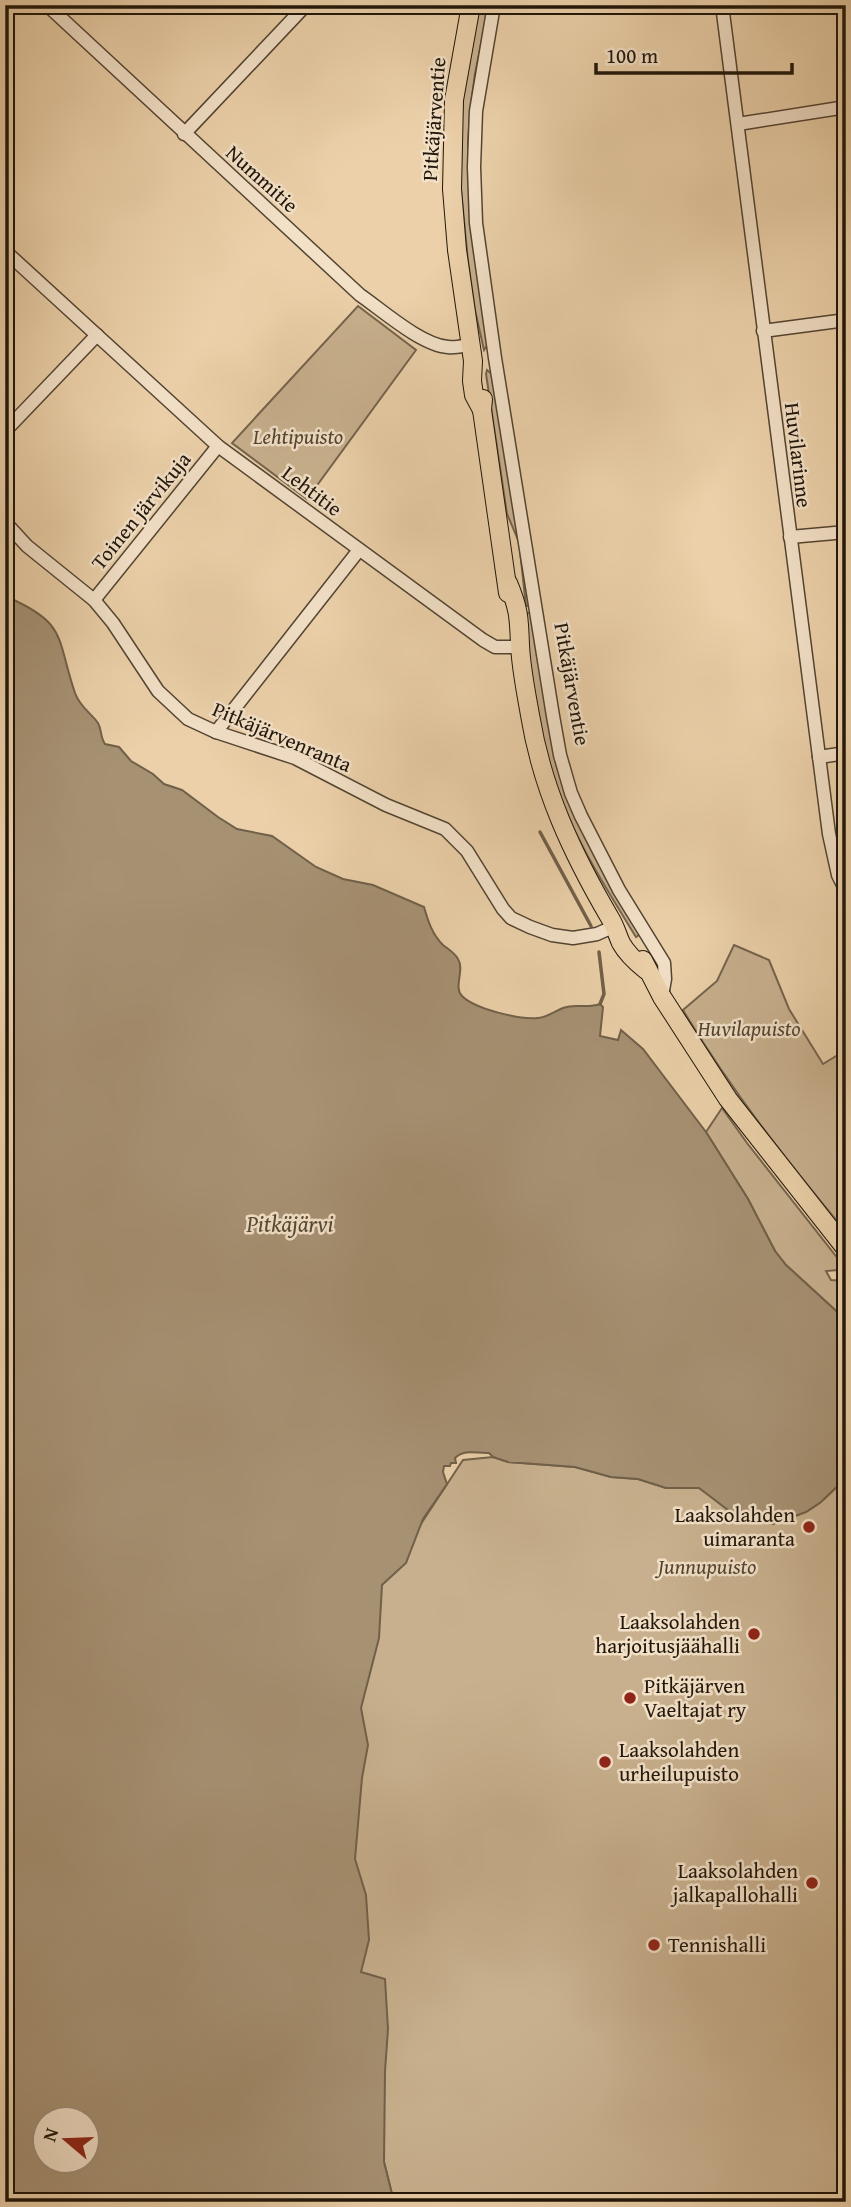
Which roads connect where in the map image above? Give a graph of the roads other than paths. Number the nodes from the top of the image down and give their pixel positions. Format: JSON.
{"nodes":[{"id":1,"x":47,"y":5,"type":"edge"},
{"id":2,"x":306,"y":5,"type":"edge"},
{"id":3,"x":471,"y":5,"type":"edge"},
{"id":4,"x":494,"y":5,"type":"edge"},
{"id":5,"x":722,"y":5,"type":"edge"},
{"id":6,"x":846,"y":107,"type":"edge"},
{"id":7,"x":738,"y":124,"type":"junction"},
{"id":8,"x":184,"y":134,"type":"junction"},
{"id":9,"x":5,"y":251,"type":"edge"},
{"id":10,"x":846,"y":320,"type":"edge"},
{"id":11,"x":763,"y":331,"type":"junction"},
{"id":12,"x":97,"y":335,"type":"junction"},
{"id":13,"x":472,"y":353,"type":"junction"},
{"id":14,"x":495,"y":358,"type":"junction"},
{"id":15,"x":5,"y":431,"type":"edge"},
{"id":16,"x":218,"y":446,"type":"junction"},
{"id":17,"x":5,"y":522,"type":"edge"},
{"id":18,"x":846,"y":531,"type":"edge"},
{"id":19,"x":790,"y":537,"type":"junction"},
{"id":20,"x":359,"y":550,"type":"junction"},
{"id":21,"x":94,"y":600,"type":"junction"},
{"id":22,"x":520,"y":647,"type":"junction"},
{"id":23,"x":216,"y":732,"type":"junction"},
{"id":24,"x":846,"y":753,"type":"edge"},
{"id":25,"x":819,"y":757,"type":"junction"},
{"id":26,"x":846,"y":891,"type":"edge"},
{"id":27,"x":615,"y":926,"type":"junction"},
{"id":28,"x":662,"y":997,"type":"junction"},
{"id":29,"x":846,"y":1249,"type":"edge"}],
"edges":[{"from":1,"to":8,"type":"street","name":"Nummitie"},
{"from":2,"to":8,"type":"street"},
{"from":3,"to":13,"type":"main road","name":"Pitkäjärventie"},
{"from":4,"to":14,"type":"street","name":"Pitkäjärventie"},
{"from":5,"to":7,"type":"street","name":"Huvilarinne"},
{"from":6,"to":7,"type":"street"},
{"from":7,"to":11,"type":"street","name":"Huvilarinne"},
{"from":8,"to":13,"type":"street","name":"Nummitie"},
{"from":9,"to":12,"type":"street","name":"Lehtitie"},
{"from":10,"to":11,"type":"street"},
{"from":11,"to":19,"type":"street","name":"Huvilarinne"},
{"from":12,"to":15,"type":"street"},
{"from":12,"to":16,"type":"street","name":"Lehtitie"},
{"from":13,"to":14,"type":"street"},
{"from":13,"to":22,"type":"main road","name":"Pitkäjärventie"},
{"from":14,"to":28,"type":"street","name":"Pitkäjärventie"},
{"from":16,"to":20,"type":"street","name":"Lehtitie"},
{"from":16,"to":21,"type":"street","name":"Toinen järvikuja"},
{"from":17,"to":21,"type":"street","name":"Pitkäjärvenranta"},
{"from":18,"to":19,"type":"street"},
{"from":19,"to":25,"type":"street","name":"Huvilarinne"},
{"from":20,"to":22,"type":"street","name":"Lehtitie"},
{"from":20,"to":23,"type":"street"},
{"from":21,"to":23,"type":"street","name":"Pitkäjärvenranta"},
{"from":22,"to":27,"type":"main road","name":"Pitkäjärventie"},
{"from":23,"to":27,"type":"street","name":"Pitkäjärvenranta"},
{"from":24,"to":25,"type":"street"},
{"from":25,"to":26,"type":"street","name":"Huvilarinne"},
{"from":27,"to":28,"type":"main road","name":"Pitkäjärventie"},
{"from":28,"to":29,"type":"main road","name":"Pitkäjärventie"}]}
